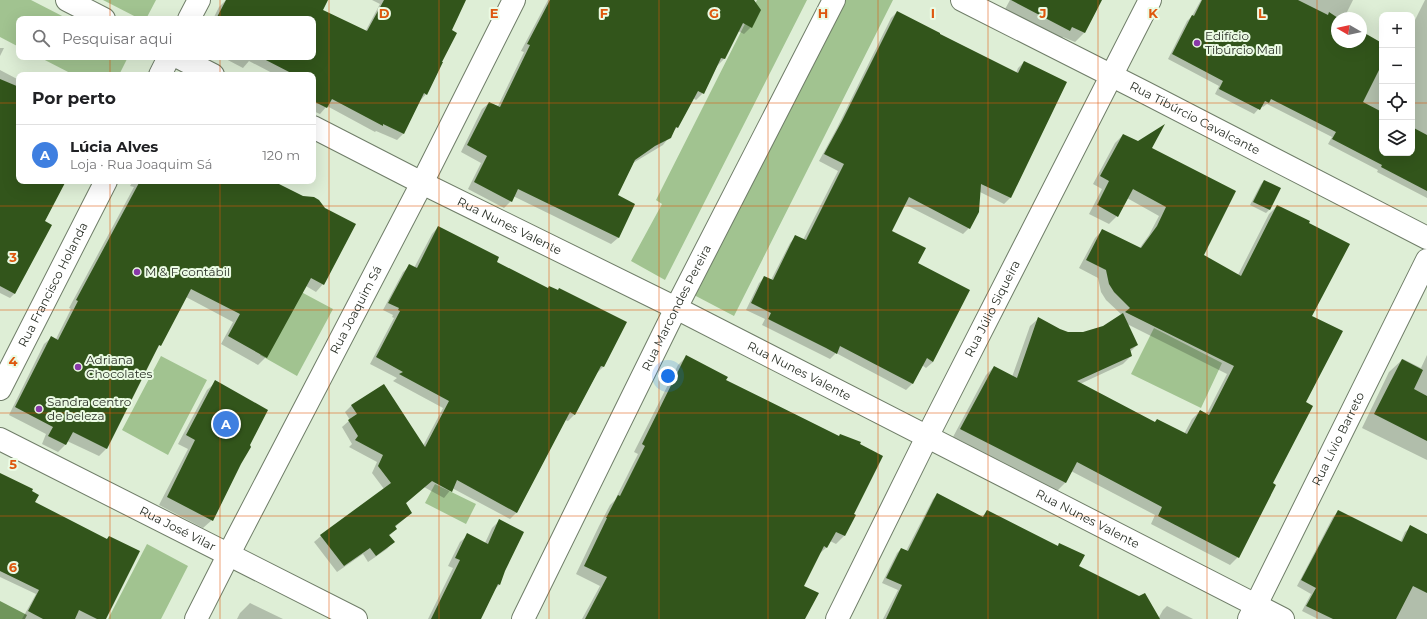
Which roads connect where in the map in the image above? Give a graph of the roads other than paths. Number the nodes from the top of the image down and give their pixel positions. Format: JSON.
{"nodes":[{"id":1,"x":67,"y":0,"type":"edge"},
{"id":2,"x":199,"y":0,"type":"edge"},
{"id":3,"x":514,"y":0,"type":"edge"},
{"id":4,"x":834,"y":0,"type":"edge"},
{"id":5,"x":962,"y":0,"type":"edge"},
{"id":6,"x":1150,"y":0,"type":"edge"},
{"id":7,"x":98,"y":16,"type":"edge"},
{"id":8,"x":191,"y":16,"type":"edge"},
{"id":9,"x":168,"y":60,"type":"edge"},
{"id":10,"x":184,"y":60,"type":"edge"},
{"id":11,"x":162,"y":72,"type":"edge"},
{"id":12,"x":207,"y":72,"type":"edge"},
{"id":13,"x":1112,"y":76,"type":"junction"},
{"id":14,"x":316,"y":128,"type":"edge"},
{"id":15,"x":422,"y":183,"type":"junction"},
{"id":16,"x":104,"y":184,"type":"edge"},
{"id":17,"x":1427,"y":238,"type":"edge"},
{"id":18,"x":1427,"y":260,"type":"edge"},
{"id":19,"x":676,"y":308,"type":"junction"},
{"id":20,"x":0,"y":389,"type":"edge"},
{"id":21,"x":927,"y":437,"type":"junction"},
{"id":22,"x":0,"y":439,"type":"edge"},
{"id":23,"x":228,"y":554,"type":"junction"},
{"id":24,"x":1252,"y":612,"type":"edge"},
{"id":25,"x":196,"y":619,"type":"edge"},
{"id":26,"x":356,"y":619,"type":"edge"},
{"id":27,"x":524,"y":619,"type":"edge"},
{"id":28,"x":837,"y":619,"type":"edge"},
{"id":29,"x":1283,"y":619,"type":"edge"}],
"edges":[{"from":1,"to":7,"type":"street"},
{"from":2,"to":8,"type":"street"},
{"from":3,"to":15,"type":"street","name":"Rua Joaquim Sá"},
{"from":4,"to":19,"type":"street","name":"Rua Marcondes Pereira"},
{"from":5,"to":13,"type":"street","name":"Rua Tibúrcio Cavalcante"},
{"from":6,"to":13,"type":"street","name":"Rua Júlio Siqueira"},
{"from":9,"to":11,"type":"street"},
{"from":10,"to":12,"type":"street"},
{"from":13,"to":17,"type":"street","name":"Rua Tibúrcio Cavalcante"},
{"from":13,"to":21,"type":"street","name":"Rua Júlio Siqueira"},
{"from":14,"to":15,"type":"street","name":"Rua Nunes Valente"},
{"from":15,"to":19,"type":"street","name":"Rua Nunes Valente"},
{"from":15,"to":23,"type":"street","name":"Rua Joaquim Sá"},
{"from":16,"to":20,"type":"street","name":"Rua Francisco Holanda"},
{"from":18,"to":24,"type":"street","name":"Rua Lívio Barreto"},
{"from":19,"to":21,"type":"street","name":"Rua Nunes Valente"},
{"from":19,"to":27,"type":"street","name":"Rua Marcondes Pereira"},
{"from":21,"to":24,"type":"street","name":"Rua Nunes Valente"},
{"from":21,"to":28,"type":"street","name":"Rua Júlio Siqueira"},
{"from":22,"to":23,"type":"street","name":"Rua José Vilar"},
{"from":23,"to":25,"type":"street","name":"Rua Joaquim Sá"},
{"from":23,"to":26,"type":"street","name":"Rua José Vilar"},
{"from":24,"to":29,"type":"street","name":"Rua Nunes Valente"}]}
